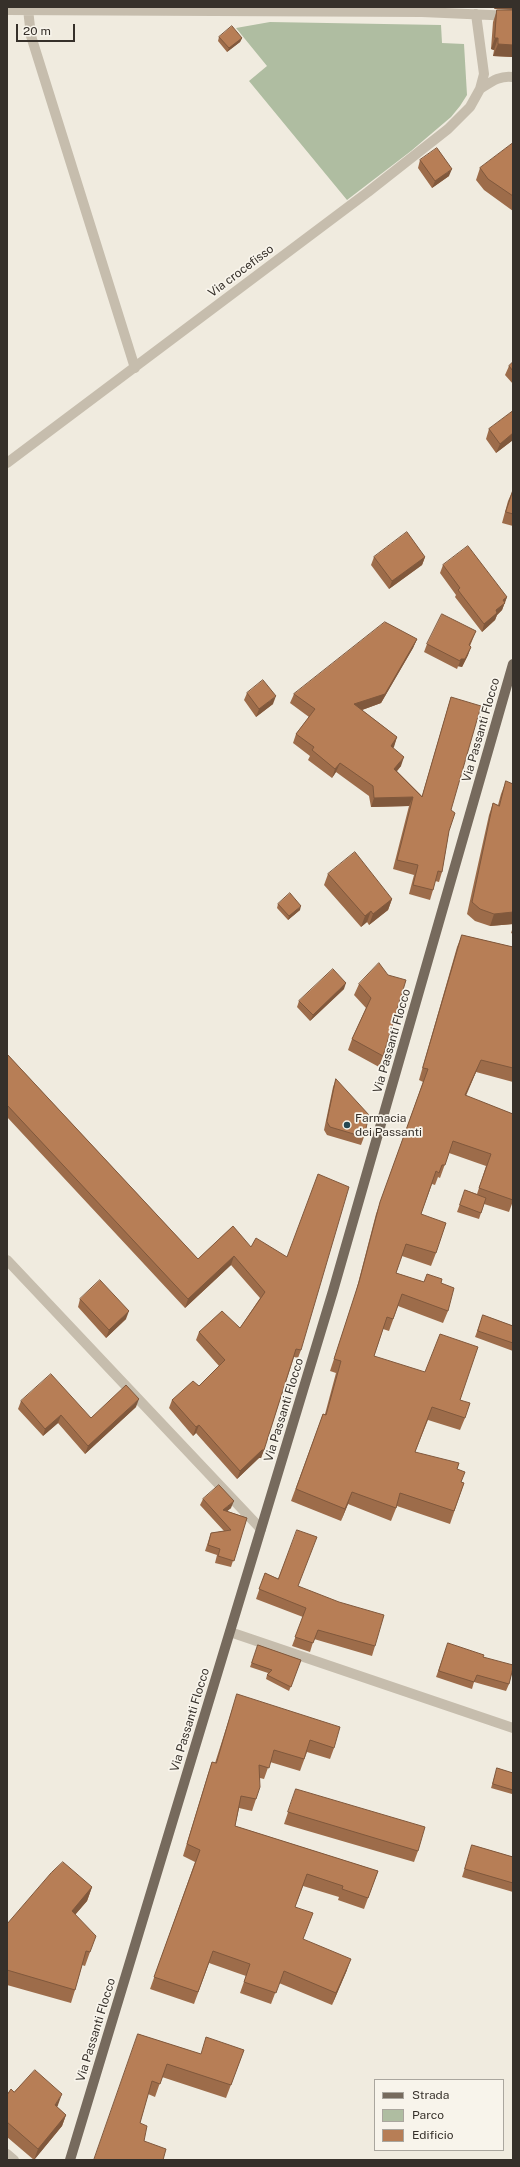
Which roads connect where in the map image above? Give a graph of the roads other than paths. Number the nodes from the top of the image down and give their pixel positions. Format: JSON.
{"nodes":[{"id":1,"x":28,"y":9,"type":"junction"},
{"id":2,"x":7,"y":10,"type":"edge"},
{"id":3,"x":476,"y":14,"type":"junction"},
{"id":4,"x":513,"y":16,"type":"edge"},
{"id":5,"x":513,"y":77,"type":"edge"},
{"id":6,"x":480,"y":89,"type":"junction"},
{"id":7,"x":135,"y":368,"type":"junction"},
{"id":8,"x":7,"y":463,"type":"edge"},
{"id":9,"x":513,"y":664,"type":"edge"},
{"id":10,"x":7,"y":1260,"type":"edge"},
{"id":11,"x":261,"y":1529,"type":"junction"},
{"id":12,"x":230,"y":1632,"type":"junction"},
{"id":13,"x":513,"y":1728,"type":"edge"},
{"id":14,"x":7,"y":2154,"type":"edge"},
{"id":15,"x":14,"y":2160,"type":"edge"},
{"id":16,"x":70,"y":2160,"type":"edge"}],
"edges":[{"from":1,"to":2,"type":"street"},
{"from":1,"to":3,"type":"street"},
{"from":1,"to":7,"type":"street"},
{"from":3,"to":4,"type":"street"},
{"from":3,"to":6,"type":"street","name":"Via crocefisso"},
{"from":5,"to":6,"type":"street"},
{"from":6,"to":7,"type":"street","name":"Via crocefisso"},
{"from":7,"to":8,"type":"street","name":"Via crocefisso"},
{"from":9,"to":11,"type":"main road","name":"Via Passanti Flocco"},
{"from":10,"to":11,"type":"street"},
{"from":11,"to":12,"type":"main road","name":"Via Passanti Flocco"},
{"from":12,"to":13,"type":"street"},
{"from":12,"to":16,"type":"main road","name":"Via Passanti Flocco"},
{"from":14,"to":15,"type":"street"}]}
